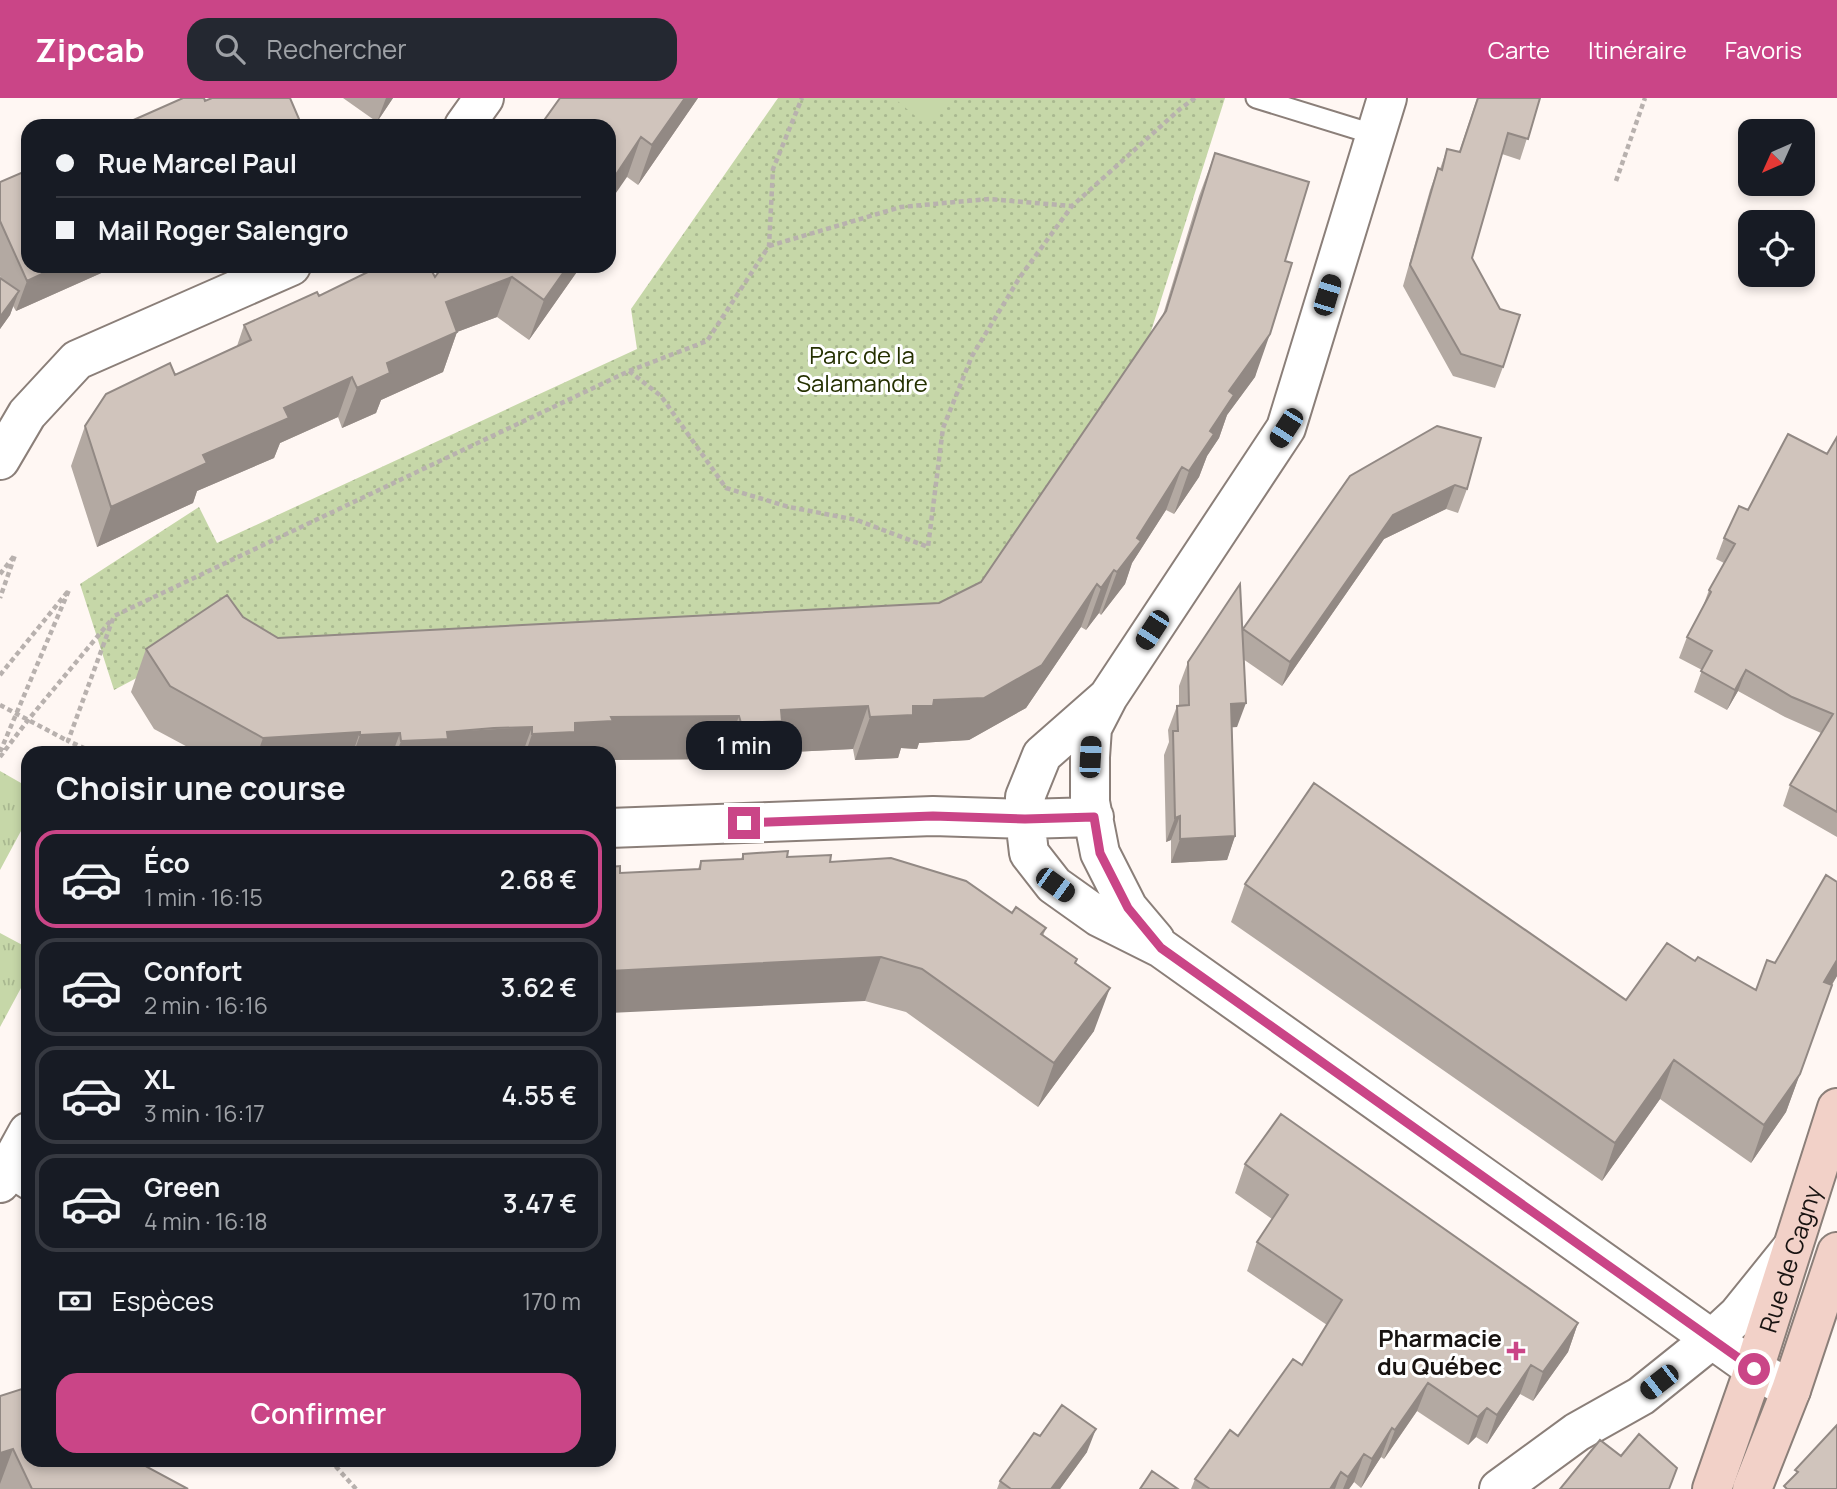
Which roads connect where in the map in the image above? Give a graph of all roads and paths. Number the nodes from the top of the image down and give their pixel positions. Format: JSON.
{"nodes":[{"id":1,"x":484,"y":98,"type":"edge"},
{"id":2,"x":802,"y":98,"type":"edge"},
{"id":3,"x":1195,"y":98,"type":"edge"},
{"id":4,"x":1256,"y":98,"type":"edge"},
{"id":5,"x":1387,"y":98,"type":"edge"},
{"id":6,"x":1645,"y":98,"type":"edge"},
{"id":7,"x":469,"y":119,"type":"edge"},
{"id":8,"x":1376,"y":135,"type":"junction"},
{"id":9,"x":1616,"y":181,"type":"dead end"},
{"id":10,"x":1072,"y":206,"type":"junction"},
{"id":11,"x":769,"y":246,"type":"junction"},
{"id":12,"x":275,"y":273,"type":"edge"},
{"id":13,"x":629,"y":370,"type":"junction"},
{"id":14,"x":0,"y":460,"type":"edge"},
{"id":15,"x":0,"y":574,"type":"edge"},
{"id":16,"x":0,"y":598,"type":"edge"},
{"id":17,"x":114,"y":616,"type":"junction"},
{"id":18,"x":0,"y":675,"type":"edge"},
{"id":19,"x":1108,"y":698,"type":"junction"},
{"id":20,"x":0,"y":705,"type":"edge"},
{"id":21,"x":17,"y":714,"type":"junction"},
{"id":22,"x":28,"y":720,"type":"junction"},
{"id":23,"x":68,"y":741,"type":"junction"},
{"id":24,"x":79,"y":746,"type":"edge"},
{"id":25,"x":0,"y":755,"type":"edge"},
{"id":26,"x":1094,"y":817,"type":"junction"},
{"id":27,"x":1025,"y":819,"type":"junction"},
{"id":28,"x":616,"y":828,"type":"edge"},
{"id":29,"x":1161,"y":948,"type":"junction"},
{"id":30,"x":1837,"y":1108,"type":"edge"},
{"id":31,"x":21,"y":1153,"type":"edge"},
{"id":32,"x":11,"y":1183,"type":"edge"},
{"id":33,"x":1793,"y":1246,"type":"junction"},
{"id":34,"x":1837,"y":1252,"type":"edge"},
{"id":35,"x":1712,"y":1339,"type":"junction"},
{"id":36,"x":1754,"y":1369,"type":"junction"},
{"id":37,"x":1791,"y":1390,"type":"junction"},
{"id":38,"x":336,"y":1467,"type":"edge"},
{"id":39,"x":356,"y":1489,"type":"edge"},
{"id":40,"x":1499,"y":1489,"type":"edge"},
{"id":41,"x":1712,"y":1489,"type":"edge"},
{"id":42,"x":1752,"y":1489,"type":"edge"}],
"edges":[{"from":1,"to":7,"type":"street"},
{"from":2,"to":11,"type":"path"},
{"from":3,"to":10,"type":"path"},
{"from":4,"to":8,"type":"lane"},
{"from":5,"to":8,"type":"street"},
{"from":6,"to":9,"type":"path"},
{"from":8,"to":19,"type":"street"},
{"from":10,"to":11,"type":"path"},
{"from":10,"to":13,"type":"path"},
{"from":11,"to":13,"type":"path"},
{"from":12,"to":14,"type":"street"},
{"from":13,"to":17,"type":"path"},
{"from":15,"to":16,"type":"path"},
{"from":17,"to":22,"type":"path"},
{"from":17,"to":23,"type":"path"},
{"from":18,"to":21,"type":"path"},
{"from":19,"to":26,"type":"street"},
{"from":19,"to":27,"type":"street"},
{"from":20,"to":21,"type":"path"},
{"from":21,"to":22,"type":"path"},
{"from":21,"to":25,"type":"path"},
{"from":22,"to":23,"type":"path"},
{"from":22,"to":25,"type":"path"},
{"from":23,"to":24,"type":"path"},
{"from":26,"to":27,"type":"street"},
{"from":26,"to":29,"type":"street"},
{"from":27,"to":28,"type":"street"},
{"from":27,"to":29,"type":"street"},
{"from":29,"to":35,"type":"street"},
{"from":30,"to":33,"type":"main road","name":"Rue de Cagny"},
{"from":31,"to":32,"type":"street"},
{"from":33,"to":35,"type":"street"},
{"from":33,"to":36,"type":"main road","name":"Rue de Cagny"},
{"from":34,"to":37,"type":"main road","name":"Rue de Cagny"},
{"from":35,"to":36,"type":"street"},
{"from":35,"to":40,"type":"street"},
{"from":36,"to":37,"type":"street"},
{"from":36,"to":41,"type":"main road","name":"Rue de Cagny"},
{"from":37,"to":42,"type":"main road","name":"Rue de Cagny"},
{"from":38,"to":39,"type":"path"}]}
